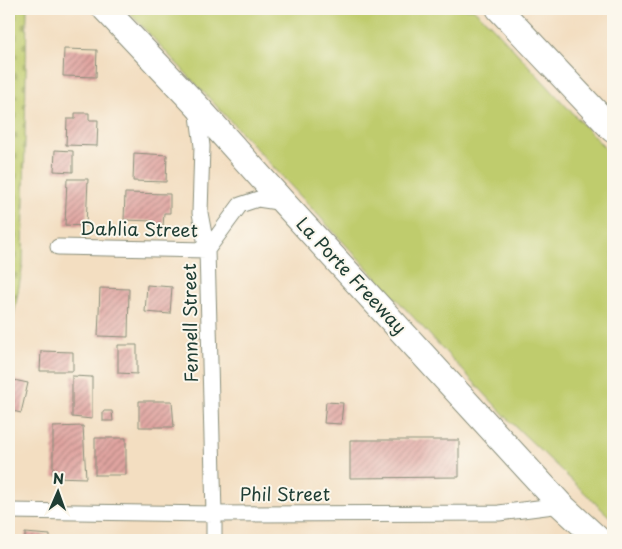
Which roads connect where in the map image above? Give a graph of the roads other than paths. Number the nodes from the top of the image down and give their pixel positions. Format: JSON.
{"nodes":[{"id":1,"x":105,"y":9,"type":"edge"},
{"id":2,"x":499,"y":9,"type":"edge"},
{"id":3,"x":197,"y":106,"type":"junction"},
{"id":4,"x":613,"y":130,"type":"edge"},
{"id":5,"x":284,"y":202,"type":"junction"},
{"id":6,"x":58,"y":247,"type":"dead end"},
{"id":7,"x":208,"y":250,"type":"junction"},
{"id":8,"x":562,"y":505,"type":"junction"},
{"id":9,"x":9,"y":511,"type":"edge"},
{"id":10,"x":214,"y":514,"type":"junction"},
{"id":11,"x":214,"y":540,"type":"edge"},
{"id":12,"x":599,"y":540,"type":"edge"}],
"edges":[{"from":1,"to":3,"type":"main road","name":"La Porte Freeway"},
{"from":2,"to":4,"type":"main road"},
{"from":3,"to":5,"type":"main road","name":"La Porte Freeway"},
{"from":3,"to":7,"type":"street","name":"Fennell Street"},
{"from":5,"to":7,"type":"street","name":"Dahlia Street"},
{"from":5,"to":8,"type":"main road","name":"La Porte Freeway"},
{"from":6,"to":7,"type":"street","name":"Dahlia Street"},
{"from":7,"to":10,"type":"street","name":"Fennell Street"},
{"from":8,"to":10,"type":"street","name":"Phil Street"},
{"from":8,"to":12,"type":"main road","name":"La Porte Freeway"},
{"from":9,"to":10,"type":"street","name":"Phil Street"},
{"from":10,"to":11,"type":"street","name":"Fennell Street"}]}
